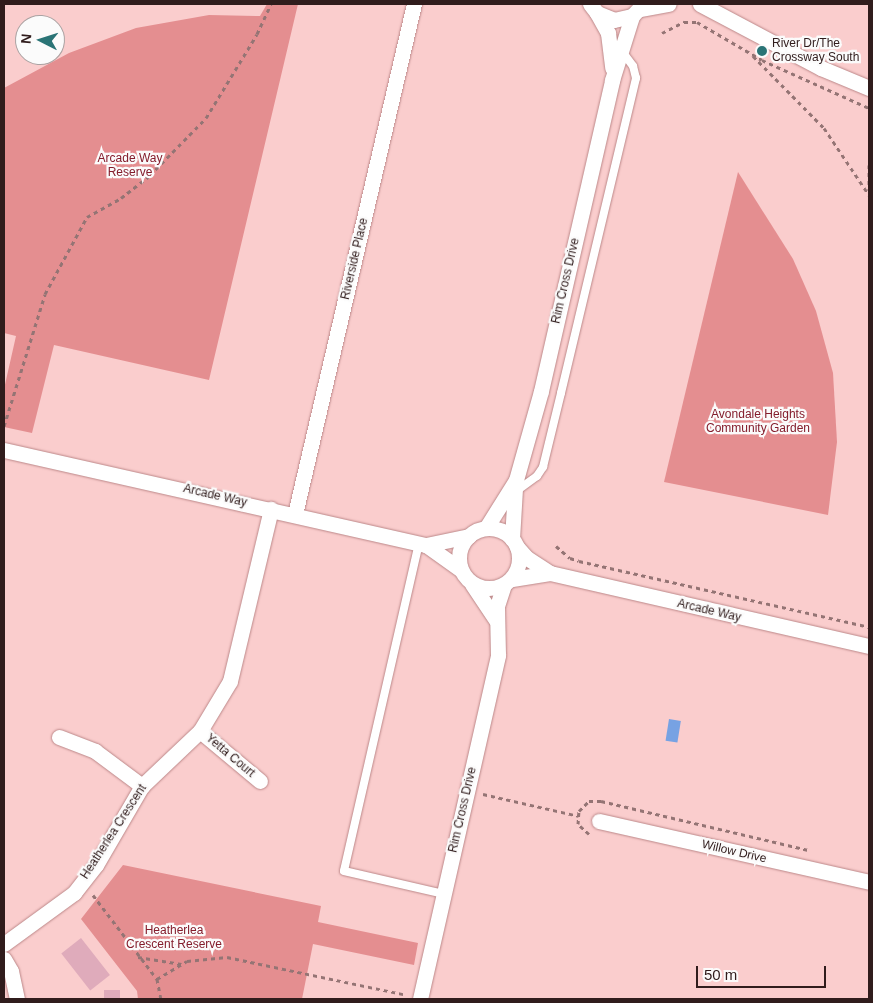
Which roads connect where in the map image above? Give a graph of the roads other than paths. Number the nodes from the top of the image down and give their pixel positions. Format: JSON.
{"nodes":[{"id":1,"x":414,"y":4,"type":"edge"},
{"id":2,"x":669,"y":4,"type":"edge"},
{"id":3,"x":700,"y":4,"type":"edge"},
{"id":4,"x":594,"y":9,"type":"edge"},
{"id":5,"x":638,"y":9,"type":"edge"},
{"id":6,"x":621,"y":50,"type":"junction"},
{"id":7,"x":612,"y":80,"type":"junction"},
{"id":8,"x":869,"y":88,"type":"edge"},
{"id":9,"x":4,"y":450,"type":"edge"},
{"id":10,"x":516,"y":486,"type":"junction"},
{"id":11,"x":271,"y":509,"type":"junction"},
{"id":12,"x":295,"y":514,"type":"junction"},
{"id":13,"x":486,"y":528,"type":"junction"},
{"id":14,"x":468,"y":536,"type":"junction"},
{"id":15,"x":515,"y":543,"type":"junction"},
{"id":16,"x":422,"y":544,"type":"junction"},
{"id":17,"x":462,"y":570,"type":"junction"},
{"id":18,"x":550,"y":573,"type":"junction"},
{"id":19,"x":508,"y":582,"type":"junction"},
{"id":20,"x":472,"y":584,"type":"junction"},
{"id":21,"x":496,"y":620,"type":"junction"},
{"id":22,"x":869,"y":646,"type":"edge"},
{"id":23,"x":200,"y":731,"type":"junction"},
{"id":24,"x":59,"y":737,"type":"dead end"},
{"id":25,"x":260,"y":782,"type":"dead end"},
{"id":26,"x":142,"y":786,"type":"junction"},
{"id":27,"x":599,"y":821,"type":"road end"},
{"id":28,"x":869,"y":882,"type":"edge"},
{"id":29,"x":444,"y":894,"type":"junction"},
{"id":30,"x":4,"y":944,"type":"edge"},
{"id":31,"x":4,"y":959,"type":"edge"},
{"id":32,"x":17,"y":999,"type":"edge"},
{"id":33,"x":420,"y":999,"type":"edge"}],
"edges":[{"from":1,"to":12,"type":"street","name":"Riverside Place"},
{"from":2,"to":5,"type":"street"},
{"from":3,"to":8,"type":"street"},
{"from":4,"to":5,"type":"street"},
{"from":4,"to":7,"type":"street","name":"Rim Cross Drive"},
{"from":5,"to":6,"type":"street","name":"Rim Cross Drive"},
{"from":6,"to":7,"type":"street","name":"Rim Cross Drive"},
{"from":6,"to":10,"type":"lane"},
{"from":7,"to":10,"type":"street","name":"Rim Cross Drive"},
{"from":9,"to":11,"type":"street","name":"Arcade Way"},
{"from":10,"to":13,"type":"street","name":"Rim Cross Drive"},
{"from":10,"to":15,"type":"street","name":"Rim Cross Drive"},
{"from":11,"to":12,"type":"street","name":"Arcade Way"},
{"from":11,"to":23,"type":"street","name":"Heatherlea Crescent"},
{"from":12,"to":16,"type":"street","name":"Arcade Way"},
{"from":13,"to":14,"type":"street"},
{"from":13,"to":15,"type":"street"},
{"from":14,"to":16,"type":"street","name":"Arcade Way"},
{"from":14,"to":17,"type":"street"},
{"from":15,"to":18,"type":"street","name":"Arcade Way"},
{"from":15,"to":19,"type":"street"},
{"from":16,"to":17,"type":"street","name":"Arcade Way"},
{"from":16,"to":29,"type":"lane"},
{"from":17,"to":20,"type":"street"},
{"from":18,"to":19,"type":"street","name":"Arcade Way"},
{"from":18,"to":22,"type":"street","name":"Arcade Way"},
{"from":19,"to":20,"type":"street"},
{"from":19,"to":21,"type":"street","name":"Rim Cross Drive"},
{"from":20,"to":21,"type":"street"},
{"from":21,"to":29,"type":"street","name":"Rim Cross Drive"},
{"from":23,"to":25,"type":"street","name":"Yetta Court"},
{"from":23,"to":26,"type":"street","name":"Heatherlea Crescent"},
{"from":24,"to":26,"type":"street"},
{"from":26,"to":30,"type":"street","name":"Heatherlea Crescent"},
{"from":27,"to":28,"type":"street","name":"Willow Drive"},
{"from":29,"to":33,"type":"street","name":"Rim Cross Drive"},
{"from":31,"to":32,"type":"street"}]}
